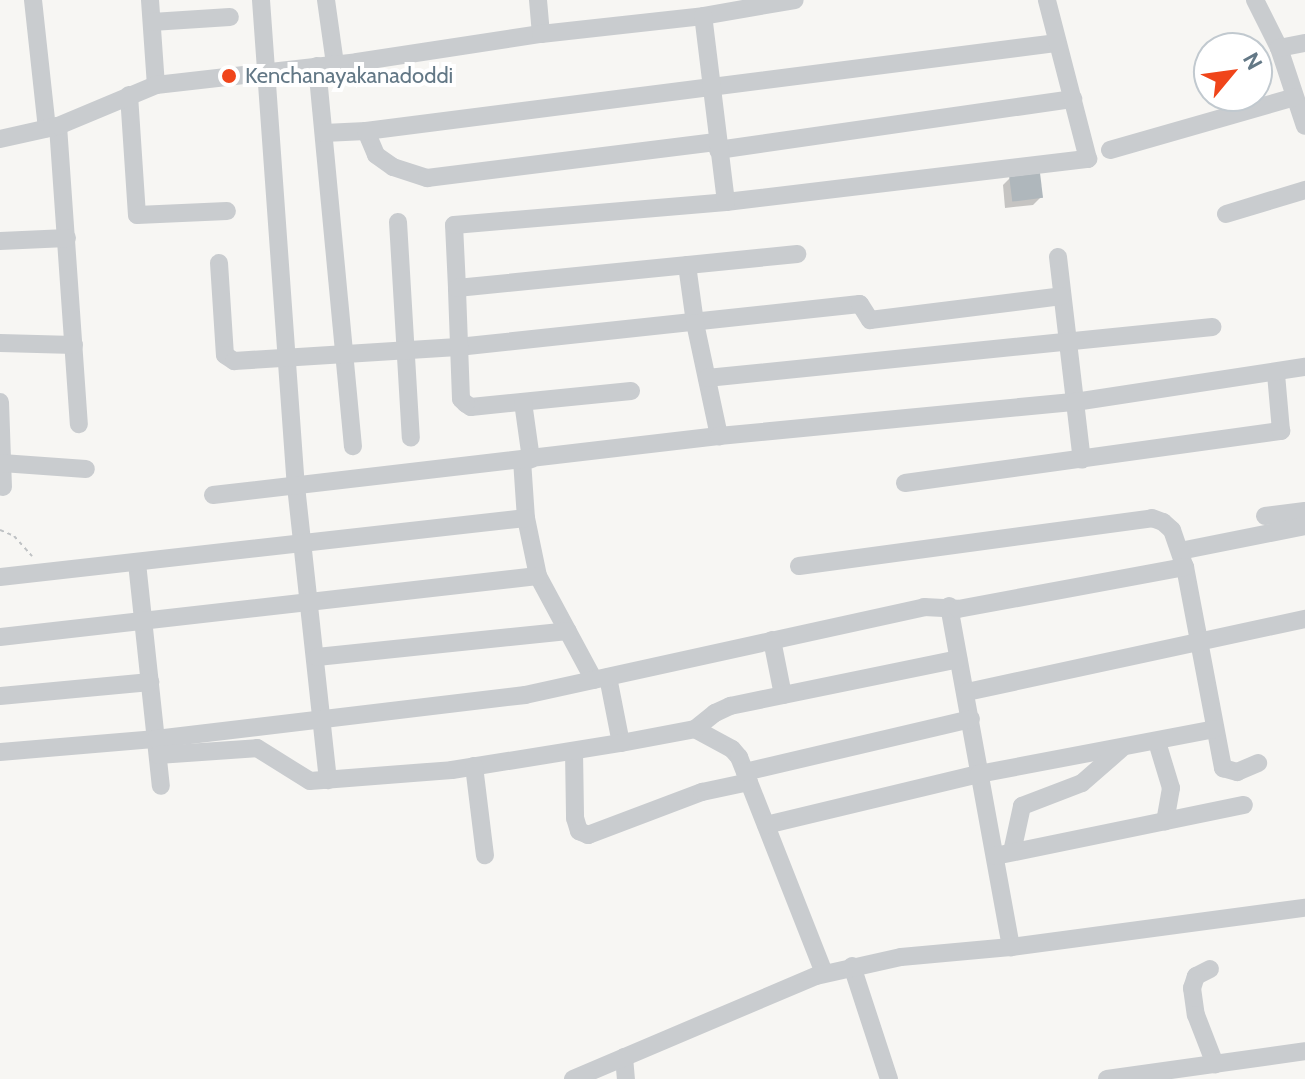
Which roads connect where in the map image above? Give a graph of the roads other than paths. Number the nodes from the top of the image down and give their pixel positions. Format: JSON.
{"nodes":[{"id":1,"x":33,"y":0,"type":"edge"},
{"id":2,"x":150,"y":0,"type":"edge"},
{"id":3,"x":261,"y":0,"type":"edge"},
{"id":4,"x":326,"y":0,"type":"edge"},
{"id":5,"x":538,"y":0,"type":"edge"},
{"id":6,"x":1047,"y":0,"type":"edge"},
{"id":7,"x":1255,"y":0,"type":"edge"},
{"id":8,"x":785,"y":1,"type":"edge"},
{"id":9,"x":703,"y":16,"type":"junction"},
{"id":10,"x":230,"y":17,"type":"dead end"},
{"id":11,"x":152,"y":22,"type":"junction"},
{"id":12,"x":541,"y":34,"type":"junction"},
{"id":13,"x":1057,"y":43,"type":"junction"},
{"id":14,"x":1305,"y":43,"type":"edge"},
{"id":15,"x":1279,"y":48,"type":"junction"},
{"id":16,"x":326,"y":65,"type":"junction"},
{"id":17,"x":266,"y":72,"type":"junction"},
{"id":18,"x":156,"y":85,"type":"junction"},
{"id":19,"x":712,"y":85,"type":"junction"},
{"id":20,"x":129,"y":95,"type":"junction"},
{"id":21,"x":1295,"y":97,"type":"junction"},
{"id":22,"x":1073,"y":99,"type":"junction"},
{"id":23,"x":1305,"y":126,"type":"edge"},
{"id":24,"x":53,"y":127,"type":"junction"},
{"id":25,"x":366,"y":131,"type":"junction"},
{"id":26,"x":324,"y":133,"type":"junction"},
{"id":27,"x":0,"y":139,"type":"edge"},
{"id":28,"x":717,"y":146,"type":"junction"},
{"id":29,"x":1110,"y":150,"type":"dead end"},
{"id":30,"x":1305,"y":190,"type":"edge"},
{"id":31,"x":726,"y":202,"type":"junction"},
{"id":32,"x":227,"y":211,"type":"dead end"},
{"id":33,"x":1226,"y":214,"type":"dead end"},
{"id":34,"x":398,"y":222,"type":"dead end"},
{"id":35,"x":67,"y":238,"type":"junction"},
{"id":36,"x":0,"y":241,"type":"edge"},
{"id":37,"x":797,"y":254,"type":"dead end"},
{"id":38,"x":1058,"y":257,"type":"dead end"},
{"id":39,"x":219,"y":263,"type":"dead end"},
{"id":40,"x":687,"y":265,"type":"junction"},
{"id":41,"x":457,"y":288,"type":"junction"},
{"id":42,"x":1062,"y":296,"type":"junction"},
{"id":43,"x":695,"y":323,"type":"junction"},
{"id":44,"x":1212,"y":327,"type":"dead end"},
{"id":45,"x":0,"y":343,"type":"edge"},
{"id":46,"x":1067,"y":344,"type":"junction"},
{"id":47,"x":74,"y":345,"type":"junction"},
{"id":48,"x":458,"y":347,"type":"junction"},
{"id":49,"x":404,"y":351,"type":"junction"},
{"id":50,"x":345,"y":355,"type":"junction"},
{"id":51,"x":286,"y":359,"type":"junction"},
{"id":52,"x":1305,"y":367,"type":"edge"},
{"id":53,"x":1276,"y":374,"type":"junction"},
{"id":54,"x":707,"y":378,"type":"junction"},
{"id":55,"x":631,"y":391,"type":"dead end"},
{"id":56,"x":0,"y":402,"type":"edge"},
{"id":57,"x":523,"y":402,"type":"junction"},
{"id":58,"x":1075,"y":402,"type":"junction"},
{"id":59,"x":79,"y":424,"type":"dead end"},
{"id":60,"x":719,"y":436,"type":"junction"},
{"id":61,"x":411,"y":438,"type":"dead end"},
{"id":62,"x":353,"y":446,"type":"dead end"},
{"id":63,"x":526,"y":459,"type":"junction"},
{"id":64,"x":1082,"y":460,"type":"junction"},
{"id":65,"x":2,"y":463,"type":"junction"},
{"id":66,"x":86,"y":469,"type":"dead end"},
{"id":67,"x":905,"y":483,"type":"dead end"},
{"id":68,"x":296,"y":486,"type":"junction"},
{"id":69,"x":3,"y":487,"type":"dead end"},
{"id":70,"x":213,"y":495,"type":"dead end"},
{"id":71,"x":1305,"y":511,"type":"edge"},
{"id":72,"x":1265,"y":516,"type":"dead end"},
{"id":73,"x":526,"y":518,"type":"junction"},
{"id":74,"x":1305,"y":526,"type":"edge"},
{"id":75,"x":303,"y":544,"type":"junction"},
{"id":76,"x":1182,"y":559,"type":"junction"},
{"id":77,"x":137,"y":563,"type":"junction"},
{"id":78,"x":799,"y":566,"type":"dead end"},
{"id":79,"x":538,"y":576,"type":"junction"},
{"id":80,"x":0,"y":577,"type":"edge"},
{"id":81,"x":311,"y":603,"type":"junction"},
{"id":82,"x":949,"y":606,"type":"junction"},
{"id":83,"x":1305,"y":619,"type":"edge"},
{"id":84,"x":143,"y":623,"type":"junction"},
{"id":85,"x":568,"y":631,"type":"junction"},
{"id":86,"x":0,"y":637,"type":"edge"},
{"id":87,"x":772,"y":640,"type":"junction"},
{"id":88,"x":1201,"y":640,"type":"junction"},
{"id":89,"x":317,"y":657,"type":"junction"},
{"id":90,"x":958,"y":659,"type":"junction"},
{"id":91,"x":601,"y":678,"type":"junction"},
{"id":92,"x":150,"y":682,"type":"junction"},
{"id":93,"x":967,"y":692,"type":"junction"},
{"id":94,"x":783,"y":695,"type":"junction"},
{"id":95,"x":0,"y":696,"type":"edge"},
{"id":96,"x":971,"y":719,"type":"junction"},
{"id":97,"x":324,"y":720,"type":"junction"},
{"id":98,"x":695,"y":729,"type":"junction"},
{"id":99,"x":1214,"y":729,"type":"junction"},
{"id":100,"x":1157,"y":742,"type":"junction"},
{"id":101,"x":621,"y":743,"type":"junction"},
{"id":102,"x":157,"y":747,"type":"junction"},
{"id":103,"x":1121,"y":749,"type":"junction"},
{"id":104,"x":574,"y":751,"type":"junction"},
{"id":105,"x":0,"y":752,"type":"edge"},
{"id":106,"x":1258,"y":763,"type":"dead end"},
{"id":107,"x":474,"y":766,"type":"junction"},
{"id":108,"x":979,"y":774,"type":"junction"},
{"id":109,"x":747,"y":777,"type":"junction"},
{"id":110,"x":328,"y":780,"type":"junction"},
{"id":111,"x":161,"y":786,"type":"dead end"},
{"id":112,"x":1244,"y":805,"type":"dead end"},
{"id":113,"x":1165,"y":821,"type":"junction"},
{"id":114,"x":766,"y":825,"type":"junction"},
{"id":115,"x":1004,"y":854,"type":"junction"},
{"id":116,"x":485,"y":855,"type":"dead end"},
{"id":117,"x":1305,"y":908,"type":"edge"},
{"id":118,"x":1011,"y":947,"type":"junction"},
{"id":119,"x":852,"y":966,"type":"junction"},
{"id":120,"x":1210,"y":969,"type":"dead end"},
{"id":121,"x":824,"y":973,"type":"junction"},
{"id":122,"x":1305,"y":1051,"type":"edge"},
{"id":123,"x":624,"y":1057,"type":"junction"},
{"id":124,"x":1215,"y":1064,"type":"junction"},
{"id":125,"x":1246,"y":1070,"type":"edge"},
{"id":126,"x":1143,"y":1076,"type":"edge"},
{"id":127,"x":573,"y":1079,"type":"edge"},
{"id":128,"x":626,"y":1079,"type":"edge"},
{"id":129,"x":889,"y":1079,"type":"edge"},
{"id":130,"x":1107,"y":1079,"type":"edge"}],
"edges":[{"from":1,"to":24,"type":"street"},
{"from":2,"to":11,"type":"street"},
{"from":3,"to":17,"type":"street"},
{"from":4,"to":16,"type":"street"},
{"from":5,"to":12,"type":"street"},
{"from":6,"to":13,"type":"street"},
{"from":7,"to":15,"type":"street"},
{"from":8,"to":9,"type":"street"},
{"from":9,"to":12,"type":"street"},
{"from":9,"to":19,"type":"street"},
{"from":10,"to":11,"type":"street"},
{"from":11,"to":18,"type":"street"},
{"from":12,"to":16,"type":"street"},
{"from":13,"to":19,"type":"street"},
{"from":13,"to":22,"type":"street"},
{"from":14,"to":15,"type":"street"},
{"from":15,"to":21,"type":"street"},
{"from":16,"to":17,"type":"street"},
{"from":16,"to":26,"type":"street"},
{"from":17,"to":18,"type":"street"},
{"from":17,"to":51,"type":"street"},
{"from":18,"to":20,"type":"street"},
{"from":19,"to":25,"type":"street"},
{"from":19,"to":28,"type":"street"},
{"from":20,"to":24,"type":"street"},
{"from":20,"to":32,"type":"street"},
{"from":21,"to":23,"type":"street"},
{"from":21,"to":29,"type":"street"},
{"from":22,"to":28,"type":"street"},
{"from":22,"to":31,"type":"street"},
{"from":24,"to":27,"type":"street"},
{"from":24,"to":35,"type":"street"},
{"from":25,"to":26,"type":"street"},
{"from":25,"to":28,"type":"street"},
{"from":26,"to":50,"type":"street"},
{"from":28,"to":31,"type":"street"},
{"from":30,"to":33,"type":"street"},
{"from":31,"to":41,"type":"street"},
{"from":34,"to":49,"type":"street"},
{"from":35,"to":36,"type":"street"},
{"from":35,"to":47,"type":"street"},
{"from":37,"to":40,"type":"street"},
{"from":38,"to":42,"type":"street"},
{"from":39,"to":51,"type":"street"},
{"from":40,"to":41,"type":"street"},
{"from":40,"to":43,"type":"street"},
{"from":41,"to":48,"type":"street"},
{"from":42,"to":43,"type":"street"},
{"from":42,"to":46,"type":"street"},
{"from":43,"to":48,"type":"street"},
{"from":43,"to":54,"type":"street"},
{"from":44,"to":46,"type":"street"},
{"from":45,"to":47,"type":"street"},
{"from":46,"to":54,"type":"street"},
{"from":46,"to":58,"type":"street"},
{"from":47,"to":59,"type":"street"},
{"from":48,"to":49,"type":"street"},
{"from":48,"to":57,"type":"street"},
{"from":49,"to":50,"type":"street"},
{"from":49,"to":61,"type":"street"},
{"from":50,"to":51,"type":"street"},
{"from":50,"to":62,"type":"street"},
{"from":51,"to":68,"type":"street"},
{"from":52,"to":53,"type":"street"},
{"from":53,"to":58,"type":"street"},
{"from":53,"to":64,"type":"street"},
{"from":54,"to":60,"type":"street"},
{"from":55,"to":57,"type":"street"},
{"from":56,"to":65,"type":"street"},
{"from":57,"to":63,"type":"street"},
{"from":58,"to":60,"type":"street"},
{"from":58,"to":64,"type":"street"},
{"from":60,"to":63,"type":"street"},
{"from":63,"to":68,"type":"street"},
{"from":63,"to":73,"type":"street"},
{"from":64,"to":67,"type":"street"},
{"from":65,"to":66,"type":"street"},
{"from":65,"to":69,"type":"street"},
{"from":68,"to":70,"type":"street"},
{"from":68,"to":75,"type":"street"},
{"from":71,"to":72,"type":"street"},
{"from":73,"to":75,"type":"street"},
{"from":73,"to":79,"type":"street"},
{"from":74,"to":76,"type":"street"},
{"from":75,"to":77,"type":"street"},
{"from":75,"to":81,"type":"street"},
{"from":76,"to":78,"type":"street"},
{"from":76,"to":82,"type":"street"},
{"from":76,"to":88,"type":"street"},
{"from":77,"to":80,"type":"street"},
{"from":77,"to":84,"type":"street"},
{"from":79,"to":81,"type":"street"},
{"from":79,"to":85,"type":"street"},
{"from":81,"to":84,"type":"street"},
{"from":81,"to":89,"type":"street"},
{"from":82,"to":87,"type":"street"},
{"from":82,"to":90,"type":"street"},
{"from":83,"to":88,"type":"street"},
{"from":84,"to":86,"type":"street"},
{"from":84,"to":92,"type":"street"},
{"from":85,"to":89,"type":"street"},
{"from":85,"to":91,"type":"street"},
{"from":87,"to":91,"type":"street"},
{"from":87,"to":94,"type":"street"},
{"from":88,"to":93,"type":"street"},
{"from":88,"to":99,"type":"street"},
{"from":89,"to":97,"type":"street"},
{"from":90,"to":93,"type":"street"},
{"from":90,"to":94,"type":"street"},
{"from":91,"to":97,"type":"street"},
{"from":91,"to":101,"type":"street"},
{"from":92,"to":95,"type":"street"},
{"from":92,"to":102,"type":"street"},
{"from":93,"to":96,"type":"street"},
{"from":94,"to":98,"type":"street"},
{"from":96,"to":108,"type":"street"},
{"from":96,"to":109,"type":"street"},
{"from":97,"to":102,"type":"street"},
{"from":97,"to":110,"type":"street"},
{"from":98,"to":101,"type":"street"},
{"from":98,"to":109,"type":"street"},
{"from":99,"to":100,"type":"street"},
{"from":99,"to":106,"type":"street"},
{"from":100,"to":103,"type":"street"},
{"from":100,"to":113,"type":"street"},
{"from":101,"to":104,"type":"street"},
{"from":102,"to":105,"type":"street"},
{"from":102,"to":110,"type":"street"},
{"from":102,"to":111,"type":"street"},
{"from":103,"to":108,"type":"street"},
{"from":103,"to":115,"type":"street"},
{"from":104,"to":107,"type":"street"},
{"from":104,"to":109,"type":"street"},
{"from":107,"to":110,"type":"street"},
{"from":107,"to":116,"type":"street"},
{"from":108,"to":114,"type":"street"},
{"from":108,"to":115,"type":"street"},
{"from":109,"to":114,"type":"street"},
{"from":112,"to":113,"type":"street"},
{"from":113,"to":115,"type":"street"},
{"from":114,"to":121,"type":"street"},
{"from":115,"to":118,"type":"street"},
{"from":117,"to":118,"type":"street"},
{"from":118,"to":119,"type":"street"},
{"from":119,"to":121,"type":"street"},
{"from":119,"to":129,"type":"street"},
{"from":120,"to":124,"type":"street"},
{"from":121,"to":123,"type":"street"},
{"from":122,"to":125,"type":"street"},
{"from":123,"to":127,"type":"street"},
{"from":123,"to":128,"type":"street"},
{"from":124,"to":125,"type":"street"},
{"from":124,"to":126,"type":"street"},
{"from":126,"to":130,"type":"street"}]}
